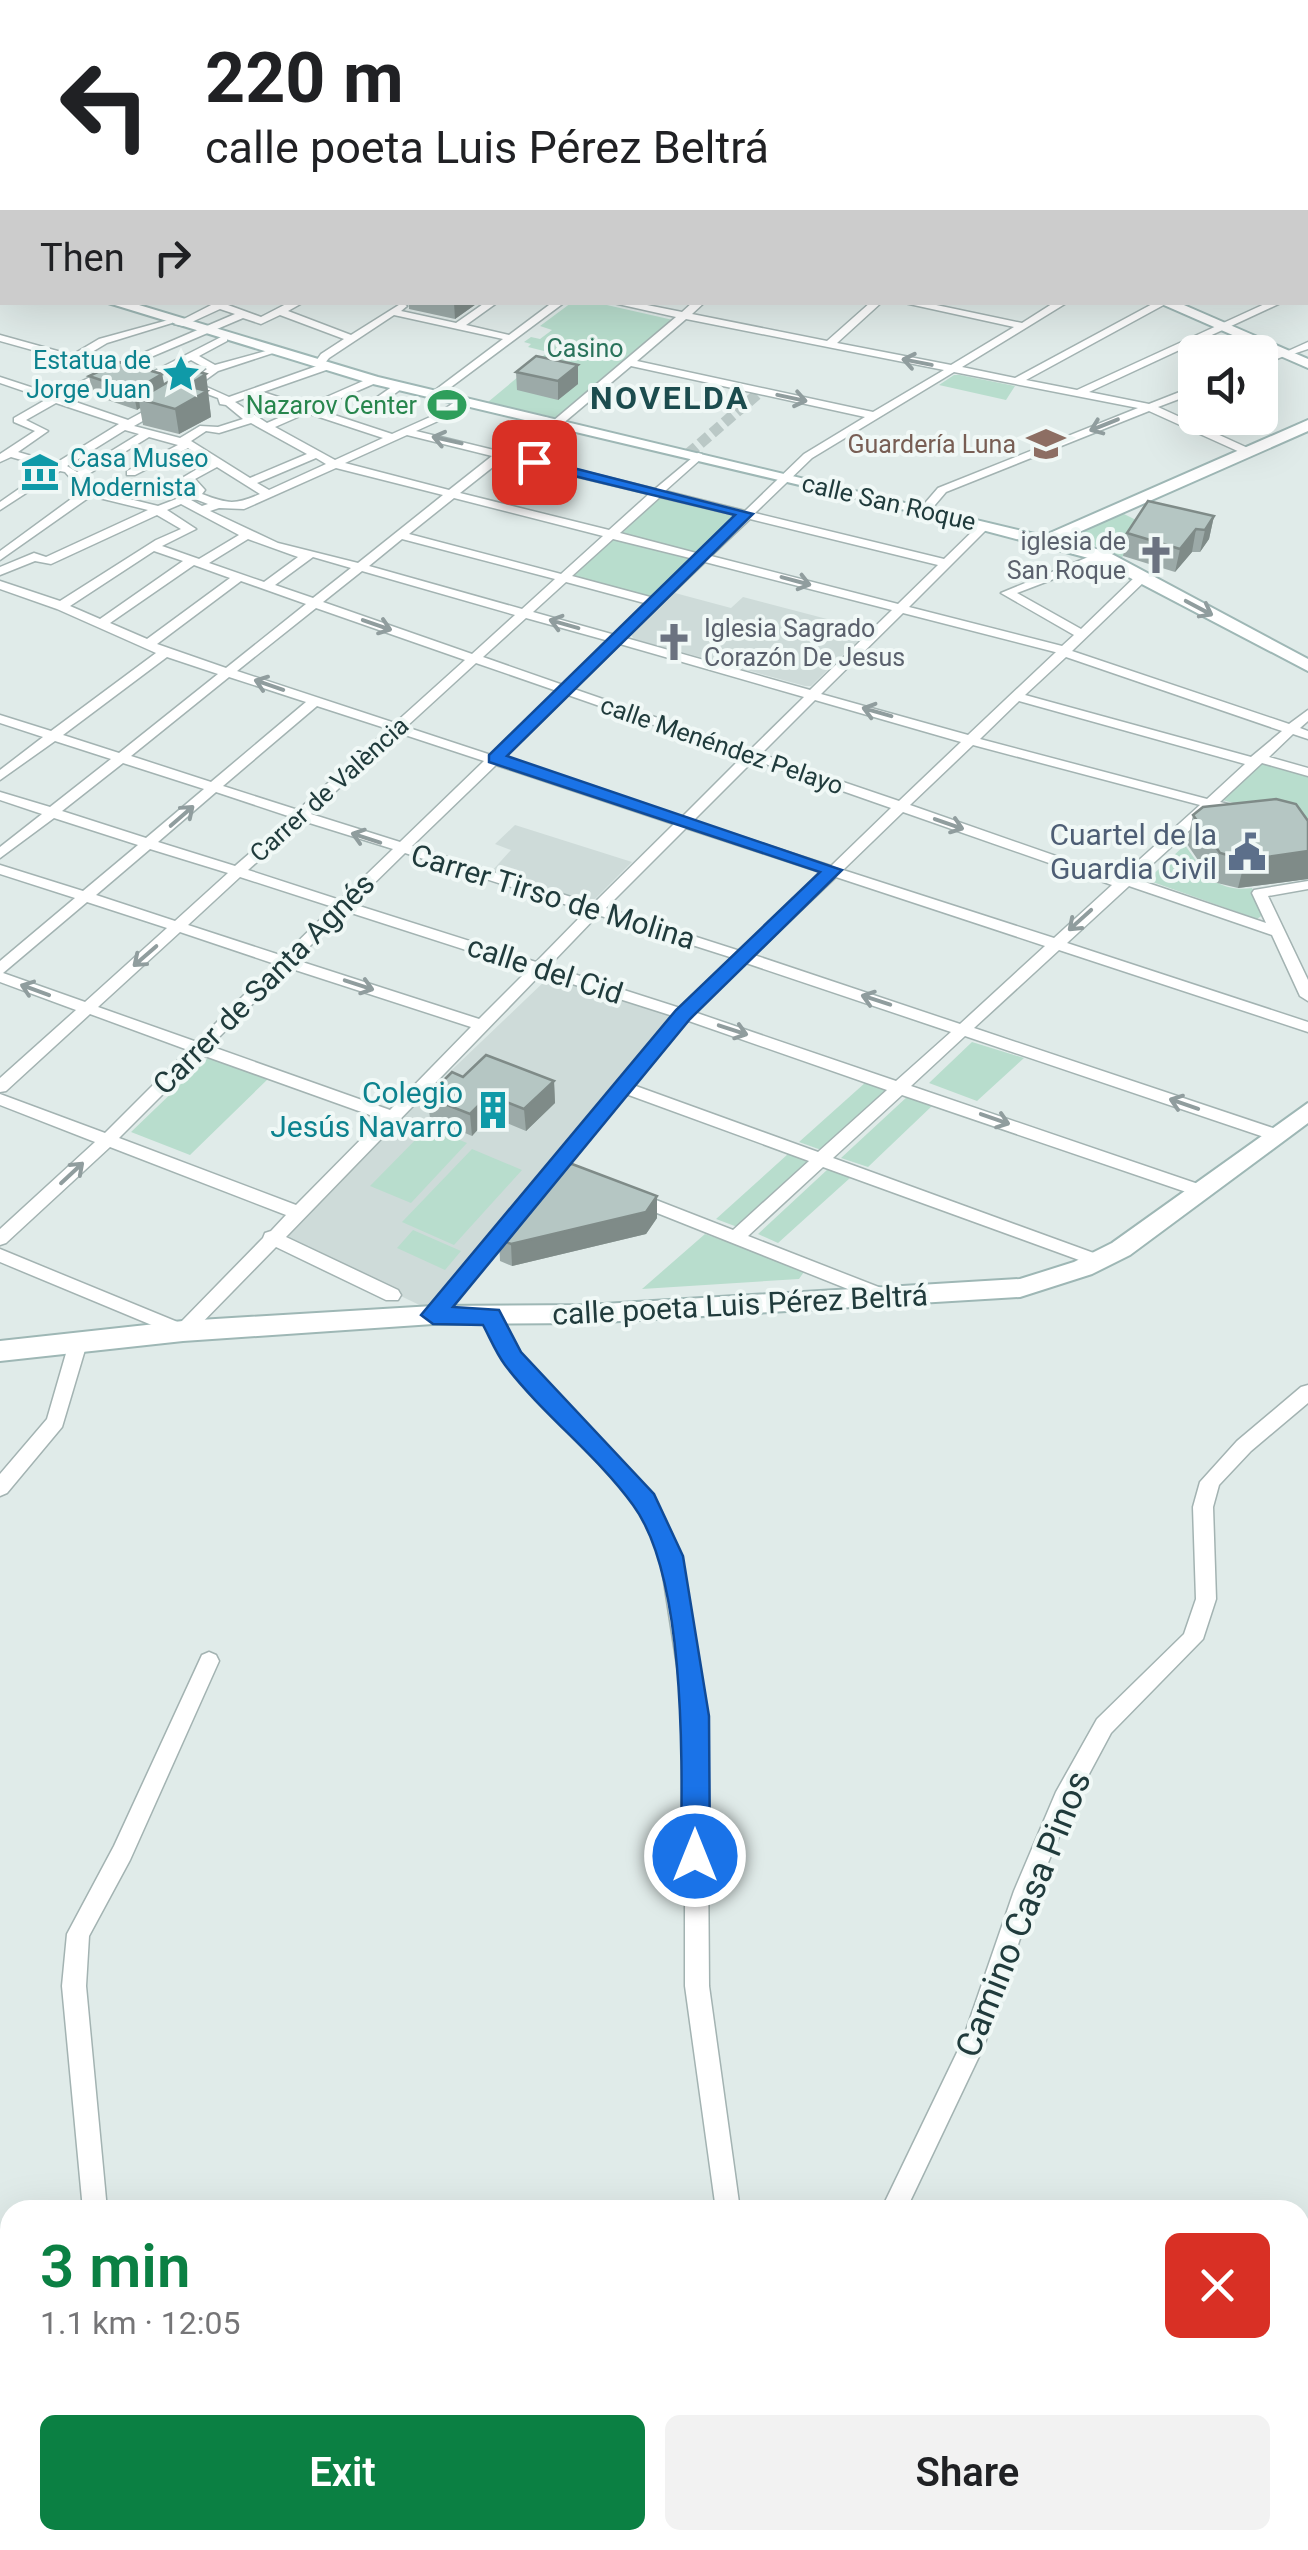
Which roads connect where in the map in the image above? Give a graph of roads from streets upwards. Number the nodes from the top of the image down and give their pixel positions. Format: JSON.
{"nodes":[{"id":1,"x":125,"y":305,"type":"edge"},
{"id":2,"x":219,"y":305,"type":"edge"},
{"id":3,"x":224,"y":305,"type":"edge"},
{"id":4,"x":293,"y":305,"type":"edge"},
{"id":5,"x":403,"y":305,"type":"edge"},
{"id":6,"x":489,"y":305,"type":"edge"},
{"id":7,"x":556,"y":305,"type":"edge"},
{"id":8,"x":629,"y":305,"type":"edge"},
{"id":9,"x":696,"y":305,"type":"edge"},
{"id":10,"x":874,"y":305,"type":"edge"},
{"id":11,"x":920,"y":305,"type":"edge"},
{"id":12,"x":1058,"y":305,"type":"edge"},
{"id":13,"x":1158,"y":305,"type":"edge"},
{"id":14,"x":1172,"y":305,"type":"edge"},
{"id":15,"x":1182,"y":305,"type":"edge"},
{"id":16,"x":1272,"y":305,"type":"edge"},
{"id":17,"x":280,"y":312,"type":"junction"},
{"id":18,"x":393,"y":312,"type":"junction"},
{"id":19,"x":244,"y":314,"type":"junction"},
{"id":20,"x":682,"y":316,"type":"junction"},
{"id":21,"x":174,"y":322,"type":"junction"},
{"id":22,"x":458,"y":326,"type":"junction"},
{"id":23,"x":1024,"y":326,"type":"junction"},
{"id":24,"x":1226,"y":326,"type":"junction"},
{"id":25,"x":202,"y":331,"type":"junction"},
{"id":26,"x":0,"y":338,"type":"edge"},
{"id":27,"x":223,"y":338,"type":"junction"},
{"id":28,"x":511,"y":338,"type":"junction"},
{"id":29,"x":352,"y":339,"type":"junction"},
{"id":30,"x":829,"y":344,"type":"junction"},
{"id":31,"x":268,"y":351,"type":"junction"},
{"id":32,"x":1300,"y":354,"type":"edge"},
{"id":33,"x":190,"y":356,"type":"junction"},
{"id":34,"x":75,"y":357,"type":"junction"},
{"id":35,"x":323,"y":362,"type":"junction"},
{"id":36,"x":628,"y":362,"type":"junction"},
{"id":37,"x":112,"y":369,"type":"junction"},
{"id":38,"x":214,"y":369,"type":"junction"},
{"id":39,"x":953,"y":369,"type":"junction"},
{"id":40,"x":144,"y":379,"type":"junction"},
{"id":41,"x":0,"y":380,"type":"edge"},
{"id":42,"x":374,"y":380,"type":"junction"},
{"id":43,"x":1016,"y":381,"type":"junction"},
{"id":44,"x":158,"y":383,"type":"edge"},
{"id":45,"x":400,"y":386,"type":"junction"},
{"id":46,"x":171,"y":387,"type":"edge"},
{"id":47,"x":188,"y":388,"type":"junction"},
{"id":48,"x":253,"y":392,"type":"junction"},
{"id":49,"x":1079,"y":393,"type":"junction"},
{"id":50,"x":435,"y":394,"type":"junction"},
{"id":51,"x":1178,"y":396,"type":"edge"},
{"id":52,"x":55,"y":398,"type":"junction"},
{"id":53,"x":463,"y":401,"type":"junction"},
{"id":54,"x":224,"y":402,"type":"junction"},
{"id":55,"x":377,"y":402,"type":"dead end"},
{"id":56,"x":1149,"y":407,"type":"junction"},
{"id":57,"x":309,"y":408,"type":"junction"},
{"id":58,"x":875,"y":416,"type":"junction"},
{"id":59,"x":255,"y":418,"type":"junction"},
{"id":60,"x":551,"y":422,"type":"junction"},
{"id":61,"x":126,"y":425,"type":"junction"},
{"id":62,"x":1308,"y":425,"type":"edge"},
{"id":63,"x":269,"y":426,"type":"junction"},
{"id":64,"x":149,"y":432,"type":"junction"},
{"id":65,"x":407,"y":432,"type":"junction"},
{"id":66,"x":394,"y":438,"type":"junction"},
{"id":67,"x":185,"y":443,"type":"junction"},
{"id":68,"x":1246,"y":451,"type":"junction"},
{"id":69,"x":316,"y":454,"type":"junction"},
{"id":70,"x":502,"y":454,"type":"junction"},
{"id":71,"x":5,"y":456,"type":"edge"},
{"id":72,"x":698,"y":456,"type":"junction"},
{"id":73,"x":216,"y":464,"type":"junction"},
{"id":74,"x":334,"y":464,"type":"junction"},
{"id":75,"x":58,"y":467,"type":"junction"},
{"id":76,"x":131,"y":473,"type":"dead end"},
{"id":77,"x":76,"y":476,"type":"junction"},
{"id":78,"x":789,"y":478,"type":"junction"},
{"id":79,"x":248,"y":482,"type":"junction"},
{"id":80,"x":89,"y":492,"type":"junction"},
{"id":81,"x":659,"y":492,"type":"junction"},
{"id":82,"x":196,"y":494,"type":"junction"},
{"id":83,"x":268,"y":494,"type":"junction"},
{"id":84,"x":452,"y":494,"type":"junction"},
{"id":85,"x":182,"y":500,"type":"junction"},
{"id":86,"x":218,"y":504,"type":"junction"},
{"id":87,"x":0,"y":507,"type":"edge"},
{"id":88,"x":156,"y":509,"type":"junction"},
{"id":89,"x":925,"y":510,"type":"junction"},
{"id":90,"x":202,"y":512,"type":"junction"},
{"id":91,"x":746,"y":514,"type":"junction"},
{"id":92,"x":985,"y":525,"type":"junction"},
{"id":93,"x":613,"y":533,"type":"junction"},
{"id":94,"x":402,"y":535,"type":"junction"},
{"id":95,"x":245,"y":536,"type":"junction"},
{"id":96,"x":1046,"y":540,"type":"junction"},
{"id":97,"x":153,"y":546,"type":"junction"},
{"id":98,"x":4,"y":553,"type":"edge"},
{"id":99,"x":309,"y":554,"type":"junction"},
{"id":100,"x":702,"y":556,"type":"junction"},
{"id":101,"x":1102,"y":556,"type":"junction"},
{"id":102,"x":34,"y":558,"type":"junction"},
{"id":103,"x":196,"y":562,"type":"junction"},
{"id":104,"x":946,"y":563,"type":"junction"},
{"id":105,"x":360,"y":568,"type":"junction"},
{"id":106,"x":0,"y":571,"type":"edge"},
{"id":107,"x":240,"y":577,"type":"junction"},
{"id":108,"x":564,"y":578,"type":"junction"},
{"id":109,"x":1141,"y":578,"type":"junction"},
{"id":110,"x":0,"y":585,"type":"edge"},
{"id":111,"x":266,"y":586,"type":"junction"},
{"id":112,"x":656,"y":602,"type":"junction"},
{"id":113,"x":316,"y":604,"type":"junction"},
{"id":114,"x":61,"y":606,"type":"junction"},
{"id":115,"x":901,"y":608,"type":"junction"},
{"id":116,"x":525,"y":613,"type":"junction"},
{"id":117,"x":102,"y":623,"type":"junction"},
{"id":118,"x":1081,"y":634,"type":"junction"},
{"id":119,"x":617,"y":639,"type":"junction"},
{"id":120,"x":148,"y":644,"type":"junction"},
{"id":121,"x":1062,"y":651,"type":"junction"},
{"id":122,"x":165,"y":652,"type":"junction"},
{"id":123,"x":474,"y":658,"type":"junction"},
{"id":124,"x":1308,"y":666,"type":"edge"},
{"id":125,"x":230,"y":672,"type":"junction"},
{"id":126,"x":566,"y":690,"type":"junction"},
{"id":127,"x":814,"y":694,"type":"junction"},
{"id":128,"x":1014,"y":696,"type":"junction"},
{"id":129,"x":315,"y":701,"type":"junction"},
{"id":130,"x":1308,"y":714,"type":"edge"},
{"id":131,"x":0,"y":719,"type":"edge"},
{"id":132,"x":398,"y":726,"type":"junction"},
{"id":133,"x":1291,"y":729,"type":"junction"},
{"id":134,"x":1308,"y":735,"type":"edge"},
{"id":135,"x":54,"y":736,"type":"junction"},
{"id":136,"x":971,"y":739,"type":"junction"},
{"id":137,"x":751,"y":756,"type":"junction"},
{"id":138,"x":495,"y":758,"type":"junction"},
{"id":139,"x":122,"y":759,"type":"junction"},
{"id":140,"x":1255,"y":760,"type":"junction"},
{"id":141,"x":1308,"y":772,"type":"edge"},
{"id":142,"x":0,"y":776,"type":"edge"},
{"id":143,"x":213,"y":789,"type":"junction"},
{"id":144,"x":0,"y":796,"type":"edge"},
{"id":145,"x":1208,"y":804,"type":"junction"},
{"id":146,"x":900,"y":807,"type":"junction"},
{"id":147,"x":1244,"y":813,"type":"edge"},
{"id":148,"x":53,"y":814,"type":"junction"},
{"id":149,"x":299,"y":817,"type":"junction"},
{"id":150,"x":685,"y":821,"type":"junction"},
{"id":151,"x":148,"y":845,"type":"junction"},
{"id":152,"x":401,"y":849,"type":"junction"},
{"id":153,"x":0,"y":854,"type":"edge"},
{"id":154,"x":0,"y":869,"type":"edge"},
{"id":155,"x":833,"y":870,"type":"junction"},
{"id":156,"x":237,"y":873,"type":"junction"},
{"id":157,"x":1123,"y":882,"type":"junction"},
{"id":158,"x":1308,"y":885,"type":"edge"},
{"id":159,"x":86,"y":896,"type":"junction"},
{"id":160,"x":342,"y":906,"type":"junction"},
{"id":161,"x":593,"y":912,"type":"junction"},
{"id":162,"x":179,"y":926,"type":"junction"},
{"id":163,"x":1280,"y":932,"type":"junction"},
{"id":164,"x":1054,"y":944,"type":"junction"},
{"id":165,"x":744,"y":957,"type":"junction"},
{"id":166,"x":286,"y":961,"type":"junction"},
{"id":167,"x":540,"y":968,"type":"junction"},
{"id":168,"x":0,"y":969,"type":"edge"},
{"id":169,"x":0,"y":977,"type":"edge"},
{"id":170,"x":1308,"y":996,"type":"edge"},
{"id":171,"x":86,"y":1008,"type":"junction"},
{"id":172,"x":683,"y":1014,"type":"junction"},
{"id":173,"x":484,"y":1026,"type":"junction"},
{"id":174,"x":1308,"y":1028,"type":"edge"},
{"id":175,"x":964,"y":1030,"type":"junction"},
{"id":176,"x":198,"y":1047,"type":"junction"},
{"id":177,"x":0,"y":1086,"type":"edge"},
{"id":178,"x":622,"y":1087,"type":"junction"},
{"id":179,"x":902,"y":1087,"type":"junction"},
{"id":180,"x":0,"y":1099,"type":"edge"},
{"id":181,"x":1308,"y":1111,"type":"edge"},
{"id":182,"x":390,"y":1116,"type":"junction"},
{"id":183,"x":1276,"y":1135,"type":"junction"},
{"id":184,"x":107,"y":1140,"type":"junction"},
{"id":185,"x":823,"y":1160,"type":"junction"},
{"id":186,"x":612,"y":1189,"type":"edge"},
{"id":187,"x":1200,"y":1191,"type":"junction"},
{"id":188,"x":296,"y":1212,"type":"junction"},
{"id":189,"x":736,"y":1236,"type":"junction"},
{"id":190,"x":271,"y":1237,"type":"junction"},
{"id":191,"x":0,"y":1239,"type":"edge"},
{"id":192,"x":0,"y":1254,"type":"edge"},
{"id":193,"x":1096,"y":1260,"type":"junction"},
{"id":194,"x":392,"y":1296,"type":"dead end"},
{"id":195,"x":889,"y":1298,"type":"junction"},
{"id":196,"x":433,"y":1315,"type":"junction"},
{"id":197,"x":490,"y":1316,"type":"junction"},
{"id":198,"x":183,"y":1331,"type":"junction"},
{"id":199,"x":78,"y":1343,"type":"junction"},
{"id":200,"x":0,"y":1352,"type":"edge"},
{"id":201,"x":1308,"y":1392,"type":"edge"},
{"id":202,"x":0,"y":1488,"type":"edge"},
{"id":203,"x":209,"y":1660,"type":"dead end"},
{"id":204,"x":95,"y":2200,"type":"edge"},
{"id":205,"x":727,"y":2200,"type":"edge"},
{"id":206,"x":897,"y":2200,"type":"edge"}],
"edges":[{"from":1,"to":21,"type":"street","name":"calle San Roque"},
{"from":2,"to":21,"type":"street"},
{"from":3,"to":19,"type":"street"},
{"from":4,"to":17,"type":"street"},
{"from":5,"to":18,"type":"street"},
{"from":6,"to":22,"type":"street"},
{"from":7,"to":28,"type":"street"},
{"from":8,"to":20,"type":"street"},
{"from":9,"to":20,"type":"street"},
{"from":10,"to":30,"type":"street"},
{"from":11,"to":23,"type":"street"},
{"from":12,"to":23,"type":"street","name":"Carrer de Santa Agnés"},
{"from":13,"to":43,"type":"street"},
{"from":14,"to":24,"type":"street"},
{"from":15,"to":24,"type":"street"},
{"from":16,"to":24,"type":"street"},
{"from":17,"to":19,"type":"street"},
{"from":17,"to":29,"type":"street"},
{"from":18,"to":22,"type":"street"},
{"from":18,"to":29,"type":"street"},
{"from":19,"to":25,"type":"street"},
{"from":20,"to":30,"type":"street"},
{"from":20,"to":36,"type":"street"},
{"from":21,"to":25,"type":"street","name":"calle San Roque"},
{"from":21,"to":34,"type":"street"},
{"from":22,"to":28,"type":"street"},
{"from":23,"to":39,"type":"street","name":"Carrer de Santa Agnés"},
{"from":24,"to":32,"type":"street"},
{"from":24,"to":49,"type":"street"},
{"from":25,"to":27,"type":"street","name":"calle San Roque"},
{"from":25,"to":37,"type":"street"},
{"from":26,"to":34,"type":"street"},
{"from":27,"to":31,"type":"street","name":"calle San Roque"},
{"from":27,"to":33,"type":"street"},
{"from":28,"to":50,"type":"street"},
{"from":29,"to":35,"type":"street"},
{"from":39,"to":30,"type":"street","one_way":true},
{"from":31,"to":35,"type":"street","name":"calle San Roque"},
{"from":31,"to":38,"type":"street"},
{"from":33,"to":38,"type":"street"},
{"from":33,"to":40,"type":"street"},
{"from":34,"to":37,"type":"street"},
{"from":35,"to":42,"type":"street","name":"calle San Roque"},
{"from":35,"to":48,"type":"street"},
{"from":36,"to":58,"type":"street","one_way":true},
{"from":36,"to":60,"type":"street"},
{"from":37,"to":40,"type":"street"},
{"from":37,"to":52,"type":"street"},
{"from":38,"to":47,"type":"street"},
{"from":39,"to":43,"type":"street"},
{"from":39,"to":58,"type":"street","name":"Carrer de Santa Agnés"},
{"from":40,"to":44,"type":"street"},
{"from":41,"to":52,"type":"street"},
{"from":42,"to":45,"type":"street","name":"calle San Roque"},
{"from":42,"to":57,"type":"street"},
{"from":43,"to":49,"type":"street"},
{"from":45,"to":50,"type":"street","name":"calle San Roque"},
{"from":45,"to":55,"type":"street"},
{"from":46,"to":47,"type":"street"},
{"from":47,"to":54,"type":"street"},
{"from":47,"to":61,"type":"street"},
{"from":48,"to":54,"type":"street"},
{"from":48,"to":57,"type":"street"},
{"from":49,"to":56,"type":"street"},
{"from":50,"to":53,"type":"street","name":"calle San Roque"},
{"from":51,"to":56,"type":"street"},
{"from":52,"to":61,"type":"street"},
{"from":52,"to":71,"type":"street"},
{"from":53,"to":60,"type":"street","name":"calle San Roque"},
{"from":53,"to":65,"type":"street"},
{"from":54,"to":59,"type":"street"},
{"from":56,"to":68,"type":"street"},
{"from":56,"to":89,"type":"street","one_way":true},
{"from":57,"to":63,"type":"street"},
{"from":57,"to":66,"type":"street"},
{"from":58,"to":78,"type":"street","name":"Carrer de Santa Agnés"},
{"from":59,"to":63,"type":"street"},
{"from":59,"to":67,"type":"street"},
{"from":60,"to":70,"type":"street"},
{"from":60,"to":72,"type":"street","name":"calle San Roque"},
{"from":61,"to":64,"type":"street"},
{"from":61,"to":75,"type":"street"},
{"from":62,"to":68,"type":"street"},
{"from":63,"to":69,"type":"street"},
{"from":64,"to":67,"type":"street"},
{"from":64,"to":77,"type":"street"},
{"from":65,"to":66,"type":"street"},
{"from":70,"to":65,"type":"street","one_way":true},
{"from":66,"to":74,"type":"street"},
{"from":67,"to":73,"type":"street"},
{"from":67,"to":76,"type":"street"},
{"from":68,"to":96,"type":"street"},
{"from":69,"to":74,"type":"street"},
{"from":69,"to":79,"type":"street"},
{"from":70,"to":81,"type":"street"},
{"from":70,"to":84,"type":"street"},
{"from":71,"to":75,"type":"street"},
{"from":72,"to":78,"type":"street","name":"calle San Roque"},
{"from":72,"to":81,"type":"street","name":"Carrer de València"},
{"from":73,"to":79,"type":"street"},
{"from":73,"to":82,"type":"street"},
{"from":74,"to":83,"type":"street"},
{"from":74,"to":84,"type":"street"},
{"from":75,"to":77,"type":"street"},
{"from":75,"to":87,"type":"street"},
{"from":77,"to":80,"type":"street"},
{"from":78,"to":89,"type":"street","name":"calle San Roque"},
{"from":78,"to":91,"type":"street","name":"Carrer de Santa Agnés"},
{"from":79,"to":83,"type":"street"},
{"from":80,"to":88,"type":"street"},
{"from":80,"to":98,"type":"street"},
{"from":81,"to":91,"type":"street"},
{"from":81,"to":93,"type":"street","name":"Carrer de València"},
{"from":82,"to":85,"type":"street"},
{"from":82,"to":86,"type":"street"},
{"from":83,"to":86,"type":"street"},
{"from":84,"to":93,"type":"street"},
{"from":84,"to":94,"type":"street"},
{"from":85,"to":88,"type":"street"},
{"from":85,"to":90,"type":"street"},
{"from":86,"to":90,"type":"street"},
{"from":88,"to":97,"type":"street"},
{"from":88,"to":102,"type":"street"},
{"from":89,"to":92,"type":"street","name":"calle San Roque"},
{"from":90,"to":95,"type":"street"},
{"from":91,"to":100,"type":"street","name":"Carrer de Santa Agnés"},
{"from":91,"to":104,"type":"street"},
{"from":92,"to":96,"type":"street","name":"calle San Roque"},
{"from":92,"to":104,"type":"street"},
{"from":93,"to":100,"type":"street"},
{"from":93,"to":108,"type":"street","name":"Carrer de València"},
{"from":94,"to":105,"type":"street"},
{"from":94,"to":108,"type":"street"},
{"from":95,"to":99,"type":"street"},
{"from":95,"to":103,"type":"street"},
{"from":96,"to":101,"type":"street","name":"calle San Roque"},
{"from":97,"to":103,"type":"street","name":"calle Menéndez Pelayo"},
{"from":97,"to":114,"type":"street"},
{"from":98,"to":102,"type":"street"},
{"from":99,"to":105,"type":"street"},
{"from":99,"to":111,"type":"street"},
{"from":100,"to":112,"type":"street","name":"Carrer de Santa Agnés"},
{"from":100,"to":115,"type":"street","one_way":true},
{"from":101,"to":109,"type":"street","name":"calle San Roque"},
{"from":101,"to":118,"type":"street"},
{"from":102,"to":106,"type":"street"},
{"from":103,"to":107,"type":"street","name":"calle Menéndez Pelayo"},
{"from":103,"to":117,"type":"street"},
{"from":104,"to":115,"type":"street"},
{"from":105,"to":113,"type":"street"},
{"from":105,"to":116,"type":"street"},
{"from":107,"to":111,"type":"street","name":"calle Menéndez Pelayo"},
{"from":107,"to":120,"type":"street"},
{"from":108,"to":112,"type":"street"},
{"from":108,"to":116,"type":"street","name":"Carrer de València"},
{"from":109,"to":118,"type":"street"},
{"from":109,"to":124,"type":"street","name":"calle San Roque","one_way":true},
{"from":110,"to":114,"type":"street"},
{"from":111,"to":113,"type":"street","name":"calle Menéndez Pelayo"},
{"from":112,"to":119,"type":"street","name":"Carrer de Santa Agnés"},
{"from":113,"to":123,"type":"street","name":"calle Menéndez Pelayo","one_way":true},
{"from":113,"to":125,"type":"street"},
{"from":114,"to":117,"type":"street"},
{"from":115,"to":121,"type":"street"},
{"from":115,"to":127,"type":"street"},
{"from":119,"to":116,"type":"street","one_way":true},
{"from":116,"to":123,"type":"street","name":"Carrer de València"},
{"from":117,"to":120,"type":"street"},
{"from":118,"to":121,"type":"street"},
{"from":119,"to":126,"type":"street","name":"Carrer de Santa Agnés"},
{"from":119,"to":127,"type":"street"},
{"from":120,"to":122,"type":"street"},
{"from":121,"to":128,"type":"street"},
{"from":121,"to":133,"type":"street"},
{"from":122,"to":125,"type":"street"},
{"from":122,"to":135,"type":"street"},
{"from":123,"to":126,"type":"street","name":"calle Menéndez Pelayo"},
{"from":123,"to":132,"type":"street","name":"Carrer de València"},
{"from":129,"to":125,"type":"street","one_way":true},
{"from":125,"to":139,"type":"street"},
{"from":126,"to":137,"type":"street","name":"calle Menéndez Pelayo"},
{"from":126,"to":138,"type":"street","name":"Carrer de Santa Agnés"},
{"from":136,"to":127,"type":"street","one_way":true},
{"from":127,"to":137,"type":"street"},
{"from":128,"to":136,"type":"street"},
{"from":128,"to":140,"type":"street"},
{"from":129,"to":132,"type":"street"},
{"from":129,"to":143,"type":"street"},
{"from":130,"to":133,"type":"street"},
{"from":131,"to":135,"type":"street","name":"Carrer Tirso de Molina"},
{"from":132,"to":138,"type":"street"},
{"from":132,"to":149,"type":"street","name":"Carrer de València"},
{"from":133,"to":134,"type":"street"},
{"from":133,"to":140,"type":"street"},
{"from":135,"to":139,"type":"street","name":"Carrer Tirso de Molina"},
{"from":135,"to":142,"type":"street"},
{"from":136,"to":145,"type":"street"},
{"from":136,"to":146,"type":"street"},
{"from":137,"to":146,"type":"street","name":"calle Menéndez Pelayo"},
{"from":137,"to":150,"type":"street"},
{"from":138,"to":150,"type":"street"},
{"from":138,"to":152,"type":"street","name":"Carrer de Santa Agnés"},
{"from":139,"to":143,"type":"street","name":"Carrer Tirso de Molina"},
{"from":139,"to":148,"type":"street"},
{"from":140,"to":141,"type":"street"},
{"from":140,"to":145,"type":"street"},
{"from":143,"to":149,"type":"street","name":"Carrer Tirso de Molina"},
{"from":151,"to":143,"type":"street","one_way":true},
{"from":144,"to":148,"type":"street","name":"calle del Cid"},
{"from":145,"to":147,"type":"street"},
{"from":145,"to":157,"type":"street"},
{"from":146,"to":155,"type":"street"},
{"from":146,"to":157,"type":"street","name":"calle Menéndez Pelayo","one_way":true},
{"from":148,"to":151,"type":"street","name":"calle del Cid"},
{"from":148,"to":153,"type":"street"},
{"from":152,"to":149,"type":"street","name":"Carrer Tirso de Molina","one_way":true},
{"from":149,"to":156,"type":"street","name":"Carrer de València"},
{"from":150,"to":155,"type":"street"},
{"from":150,"to":161,"type":"street"},
{"from":151,"to":156,"type":"street","name":"calle del Cid"},
{"from":151,"to":159,"type":"street"},
{"from":152,"to":160,"type":"street","name":"Carrer de Santa Agnés"},
{"from":152,"to":161,"type":"street","name":"Carrer Tirso de Molina"},
{"from":154,"to":159,"type":"street"},
{"from":155,"to":164,"type":"street"},
{"from":155,"to":165,"type":"street"},
{"from":156,"to":160,"type":"street","name":"calle del Cid"},
{"from":156,"to":162,"type":"street","name":"Carrer de València"},
{"from":157,"to":163,"type":"street","name":"calle Menéndez Pelayo"},
{"from":157,"to":164,"type":"street","one_way":true},
{"from":158,"to":163,"type":"street"},
{"from":159,"to":162,"type":"street"},
{"from":159,"to":168,"type":"street"},
{"from":160,"to":166,"type":"street","name":"Carrer de Santa Agnés"},
{"from":160,"to":167,"type":"street","name":"calle del Cid"},
{"from":161,"to":165,"type":"street","name":"Carrer Tirso de Molina"},
{"from":161,"to":167,"type":"street"},
{"from":162,"to":166,"type":"street"},
{"from":162,"to":171,"type":"street","name":"Carrer de València","one_way":true},
{"from":163,"to":170,"type":"street"},
{"from":164,"to":174,"type":"street"},
{"from":164,"to":175,"type":"street"},
{"from":165,"to":172,"type":"street"},
{"from":175,"to":165,"type":"street","name":"Carrer Tirso de Molina","one_way":true},
{"from":166,"to":173,"type":"street","one_way":true},
{"from":166,"to":176,"type":"street","name":"Carrer de Santa Agnés"},
{"from":167,"to":172,"type":"street","name":"calle del Cid"},
{"from":167,"to":173,"type":"street"},
{"from":171,"to":169,"type":"street","one_way":true},
{"from":171,"to":176,"type":"street"},
{"from":171,"to":177,"type":"street","name":"Carrer de València"},
{"from":172,"to":178,"type":"street"},
{"from":172,"to":179,"type":"street","name":"calle del Cid","one_way":true},
{"from":173,"to":182,"type":"street"},
{"from":175,"to":179,"type":"street"},
{"from":183,"to":175,"type":"street","name":"Carrer Tirso de Molina","one_way":true},
{"from":176,"to":182,"type":"street"},
{"from":176,"to":184,"type":"street","name":"Carrer de Santa Agnés"},
{"from":178,"to":185,"type":"street"},
{"from":178,"to":196,"type":"street"},
{"from":179,"to":185,"type":"street"},
{"from":179,"to":187,"type":"street","name":"calle del Cid","one_way":true},
{"from":180,"to":184,"type":"street"},
{"from":181,"to":183,"type":"street","name":"calle poeta Luis Pérez Beltrá"},
{"from":182,"to":188,"type":"street"},
{"from":183,"to":187,"type":"street","name":"calle poeta Luis Pérez Beltrá"},
{"from":184,"to":188,"type":"street"},
{"from":191,"to":184,"type":"street","name":"Carrer de Santa Agnés","one_way":true},
{"from":185,"to":189,"type":"street"},
{"from":185,"to":193,"type":"street"},
{"from":186,"to":189,"type":"street"},
{"from":187,"to":193,"type":"street","name":"calle poeta Luis Pérez Beltrá"},
{"from":188,"to":190,"type":"street"},
{"from":189,"to":195,"type":"street"},
{"from":190,"to":194,"type":"street"},
{"from":190,"to":198,"type":"street"},
{"from":192,"to":198,"type":"street"},
{"from":193,"to":195,"type":"street","name":"calle poeta Luis Pérez Beltrá"},
{"from":195,"to":197,"type":"street","name":"calle poeta Luis Pérez Beltrá"},
{"from":196,"to":197,"type":"street","name":"calle poeta Luis Pérez Beltrá"},
{"from":196,"to":198,"type":"street","name":"calle poeta Luis Pérez Beltrá"},
{"from":197,"to":205,"type":"street"},
{"from":198,"to":199,"type":"street","name":"calle poeta Luis Pérez Beltrá"},
{"from":199,"to":200,"type":"street","name":"calle poeta Luis Pérez Beltrá"},
{"from":199,"to":202,"type":"street"},
{"from":201,"to":206,"type":"street","name":"Camino Casa Pinos"},
{"from":203,"to":204,"type":"street"}]}
